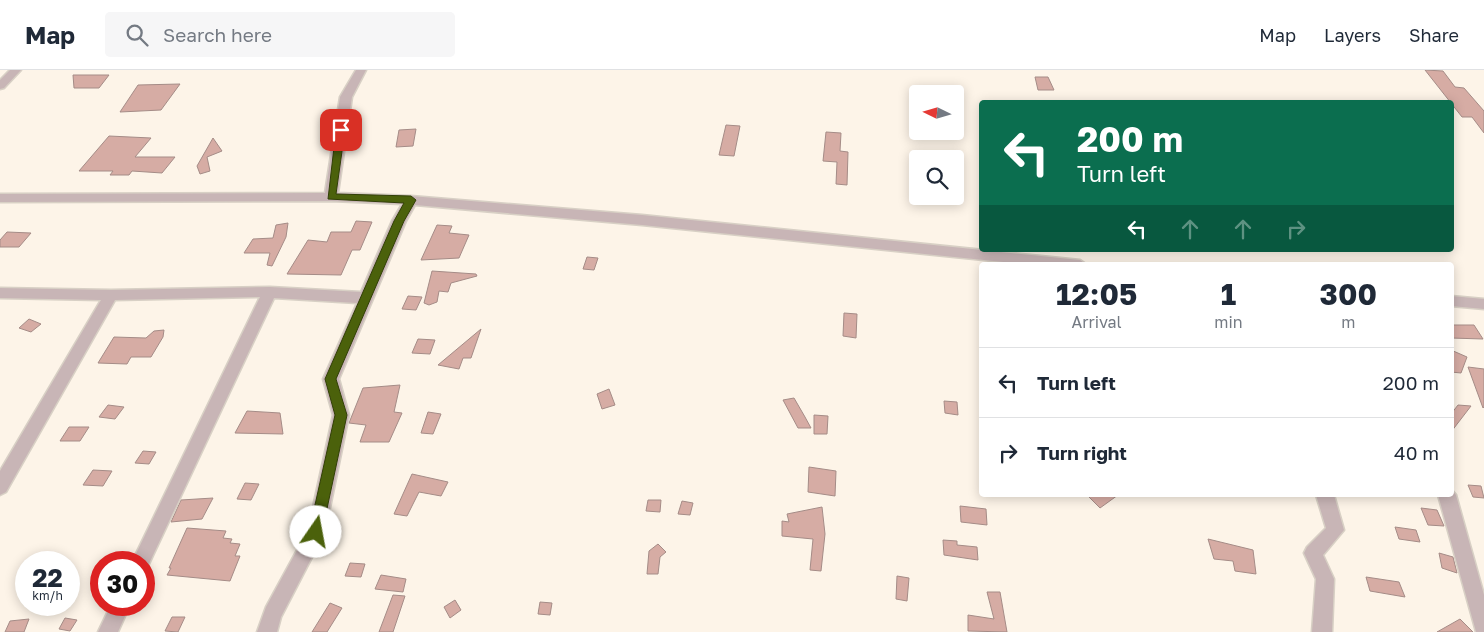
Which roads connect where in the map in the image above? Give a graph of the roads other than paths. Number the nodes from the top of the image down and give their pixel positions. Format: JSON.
{"nodes":[{"id":1,"x":16,"y":70,"type":"edge"},
{"id":2,"x":361,"y":70,"type":"edge"},
{"id":3,"x":0,"y":86,"type":"edge"},
{"id":4,"x":331,"y":197,"type":"junction"},
{"id":5,"x":0,"y":198,"type":"edge"},
{"id":6,"x":411,"y":200,"type":"junction"},
{"id":7,"x":1023,"y":262,"type":"edge"},
{"id":8,"x":0,"y":292,"type":"edge"},
{"id":9,"x":270,"y":292,"type":"junction"},
{"id":10,"x":111,"y":295,"type":"junction"},
{"id":11,"x":365,"y":298,"type":"junction"},
{"id":12,"x":1454,"y":301,"type":"edge"},
{"id":13,"x":1484,"y":304,"type":"edge"},
{"id":14,"x":0,"y":487,"type":"edge"},
{"id":15,"x":1326,"y":497,"type":"edge"},
{"id":16,"x":1448,"y":497,"type":"edge"},
{"id":17,"x":146,"y":551,"type":"edge"},
{"id":18,"x":116,"y":616,"type":"edge"},
{"id":19,"x":1484,"y":628,"type":"edge"},
{"id":20,"x":108,"y":632,"type":"edge"},
{"id":21,"x":267,"y":632,"type":"edge"},
{"id":22,"x":1322,"y":632,"type":"edge"}],
"edges":[{"from":1,"to":3,"type":"street"},
{"from":2,"to":4,"type":"street"},
{"from":4,"to":5,"type":"street"},
{"from":4,"to":6,"type":"street"},
{"from":6,"to":7,"type":"street"},
{"from":6,"to":11,"type":"street"},
{"from":8,"to":10,"type":"street"},
{"from":9,"to":10,"type":"street"},
{"from":9,"to":11,"type":"street"},
{"from":9,"to":17,"type":"street"},
{"from":10,"to":14,"type":"street"},
{"from":11,"to":21,"type":"street"},
{"from":12,"to":13,"type":"street"},
{"from":15,"to":22,"type":"street"},
{"from":16,"to":19,"type":"street"},
{"from":18,"to":20,"type":"street"}]}
